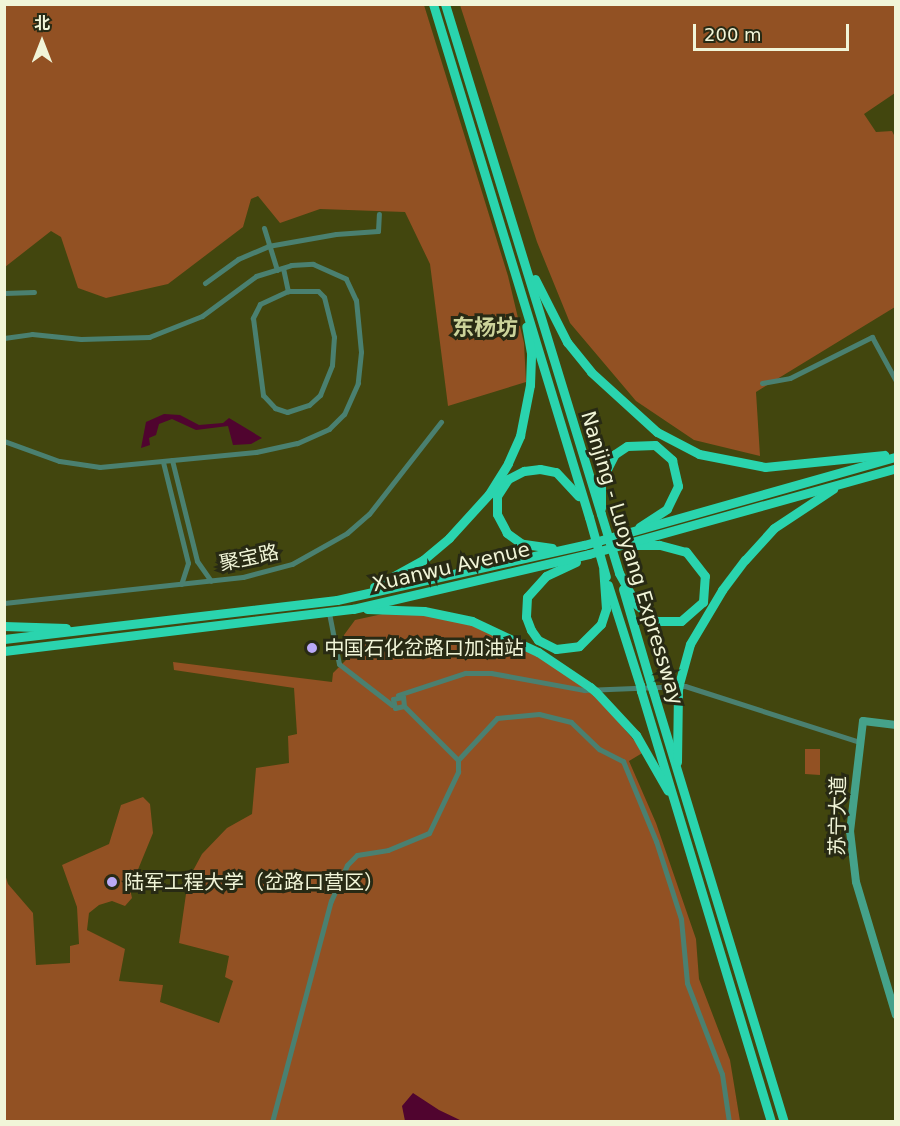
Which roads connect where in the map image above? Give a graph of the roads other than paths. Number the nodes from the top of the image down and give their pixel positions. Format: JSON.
{"nodes":[{"id":1,"x":433,"y":4,"type":"edge"},
{"id":2,"x":445,"y":4,"type":"edge"},
{"id":3,"x":506,"y":202,"type":"junction"},
{"id":4,"x":379,"y":214,"type":"dead end"},
{"id":5,"x":264,"y":228,"type":"dead end"},
{"id":6,"x":268,"y":246,"type":"junction"},
{"id":7,"x":513,"y":264,"type":"junction"},
{"id":8,"x":280,"y":269,"type":"junction"},
{"id":9,"x":205,"y":283,"type":"dead end"},
{"id":10,"x":288,"y":291,"type":"junction"},
{"id":11,"x":34,"y":292,"type":"dead end"},
{"id":12,"x":4,"y":293,"type":"edge"},
{"id":13,"x":4,"y":338,"type":"edge"},
{"id":14,"x":896,"y":381,"type":"edge"},
{"id":15,"x":762,"y":382,"type":"dead end"},
{"id":16,"x":441,"y":422,"type":"dead end"},
{"id":17,"x":4,"y":441,"type":"edge"},
{"id":18,"x":896,"y":455,"type":"edge"},
{"id":19,"x":172,"y":460,"type":"junction"},
{"id":20,"x":163,"y":462,"type":"junction"},
{"id":21,"x":896,"y":468,"type":"edge"},
{"id":22,"x":853,"y":480,"type":"junction"},
{"id":23,"x":601,"y":514,"type":"junction"},
{"id":24,"x":589,"y":517,"type":"junction"},
{"id":25,"x":630,"y":533,"type":"junction"},
{"id":26,"x":584,"y":545,"type":"junction"},
{"id":27,"x":610,"y":548,"type":"junction"},
{"id":28,"x":619,"y":573,"type":"junction"},
{"id":29,"x":605,"y":577,"type":"junction"},
{"id":30,"x":211,"y":581,"type":"junction"},
{"id":31,"x":181,"y":584,"type":"junction"},
{"id":32,"x":337,"y":600,"type":"junction"},
{"id":33,"x":4,"y":603,"type":"edge"},
{"id":34,"x":353,"y":609,"type":"junction"},
{"id":35,"x":329,"y":613,"type":"junction"},
{"id":36,"x":4,"y":626,"type":"edge"},
{"id":37,"x":84,"y":629,"type":"junction"},
{"id":38,"x":4,"y":639,"type":"edge"},
{"id":39,"x":4,"y":651,"type":"edge"},
{"id":40,"x":410,"y":690,"type":"junction"},
{"id":41,"x":381,"y":694,"type":"junction"},
{"id":42,"x":397,"y":696,"type":"junction"},
{"id":43,"x":405,"y":704,"type":"junction"},
{"id":44,"x":394,"y":706,"type":"junction"},
{"id":45,"x":896,"y":725,"type":"edge"},
{"id":46,"x":859,"y":742,"type":"junction"},
{"id":47,"x":458,"y":760,"type":"junction"},
{"id":48,"x":678,"y":779,"type":"junction"},
{"id":49,"x":672,"y":797,"type":"junction"},
{"id":50,"x":896,"y":1015,"type":"edge"},
{"id":51,"x":272,"y":1122,"type":"edge"},
{"id":52,"x":729,"y":1122,"type":"edge"},
{"id":53,"x":771,"y":1122,"type":"edge"},
{"id":54,"x":784,"y":1122,"type":"edge"}],
"edges":[{"from":1,"to":7,"type":"highway","name":"Nanjing - Luoyang Expressway"},
{"from":2,"to":3,"type":"highway","name":"Nanjing - Luoyang Expressway"},
{"from":3,"to":18,"type":"highway"},
{"from":3,"to":23,"type":"highway","name":"Nanjing - Luoyang Expressway"},
{"from":4,"to":6,"type":"street"},
{"from":5,"to":6,"type":"street"},
{"from":6,"to":8,"type":"street"},
{"from":6,"to":9,"type":"street"},
{"from":7,"to":24,"type":"highway","name":"Nanjing - Luoyang Expressway"},
{"from":7,"to":32,"type":"highway"},
{"from":8,"to":10,"type":"street"},
{"from":8,"to":13,"type":"street"},
{"from":8,"to":19,"type":"street"},
{"from":10,"to":10,"type":"street"},
{"from":11,"to":12,"type":"street"},
{"from":14,"to":15,"type":"street"},
{"from":16,"to":30,"type":"street","name":"聚宝路"},
{"from":17,"to":20,"type":"street"},
{"from":18,"to":25,"type":"highway","name":"Xuanwu Avenue"},
{"from":19,"to":20,"type":"street"},
{"from":19,"to":30,"type":"street"},
{"from":20,"to":31,"type":"street"},
{"from":21,"to":22,"type":"highway","name":"Xuanwu Avenue"},
{"from":22,"to":27,"type":"highway","name":"Xuanwu Avenue"},
{"from":22,"to":48,"type":"highway"},
{"from":23,"to":25,"type":"highway"},
{"from":23,"to":28,"type":"highway","name":"Nanjing - Luoyang Expressway","bridge":true},
{"from":24,"to":26,"type":"highway"},
{"from":24,"to":29,"type":"highway","name":"Nanjing - Luoyang Expressway","bridge":true},
{"from":25,"to":26,"type":"highway","name":"Xuanwu Avenue"},
{"from":26,"to":32,"type":"highway","name":"Xuanwu Avenue"},
{"from":27,"to":28,"type":"highway"},
{"from":27,"to":29,"type":"highway"},
{"from":27,"to":34,"type":"highway","name":"Xuanwu Avenue"},
{"from":28,"to":48,"type":"highway","name":"Nanjing - Luoyang Expressway"},
{"from":29,"to":49,"type":"highway","name":"Nanjing - Luoyang Expressway"},
{"from":30,"to":31,"type":"street","name":"聚宝路"},
{"from":31,"to":33,"type":"street","name":"聚宝路"},
{"from":32,"to":37,"type":"highway","name":"Xuanwu Avenue"},
{"from":34,"to":35,"type":"highway","name":"Xuanwu Avenue"},
{"from":34,"to":49,"type":"highway"},
{"from":35,"to":39,"type":"highway","name":"Xuanwu Avenue"},
{"from":35,"to":41,"type":"street"},
{"from":36,"to":37,"type":"highway"},
{"from":37,"to":38,"type":"highway","name":"Xuanwu Avenue"},
{"from":40,"to":42,"type":"street"},
{"from":40,"to":43,"type":"street"},
{"from":40,"to":46,"type":"street"},
{"from":41,"to":42,"type":"street"},
{"from":41,"to":44,"type":"street"},
{"from":42,"to":43,"type":"street"},
{"from":42,"to":44,"type":"street"},
{"from":43,"to":44,"type":"street"},
{"from":43,"to":47,"type":"street"},
{"from":45,"to":46,"type":"street","name":"苏宁大道"},
{"from":46,"to":50,"type":"street","name":"苏宁大道"},
{"from":47,"to":51,"type":"street"},
{"from":47,"to":52,"type":"street"},
{"from":48,"to":54,"type":"highway","name":"Nanjing - Luoyang Expressway"},
{"from":49,"to":53,"type":"highway","name":"Nanjing - Luoyang Expressway"}]}
